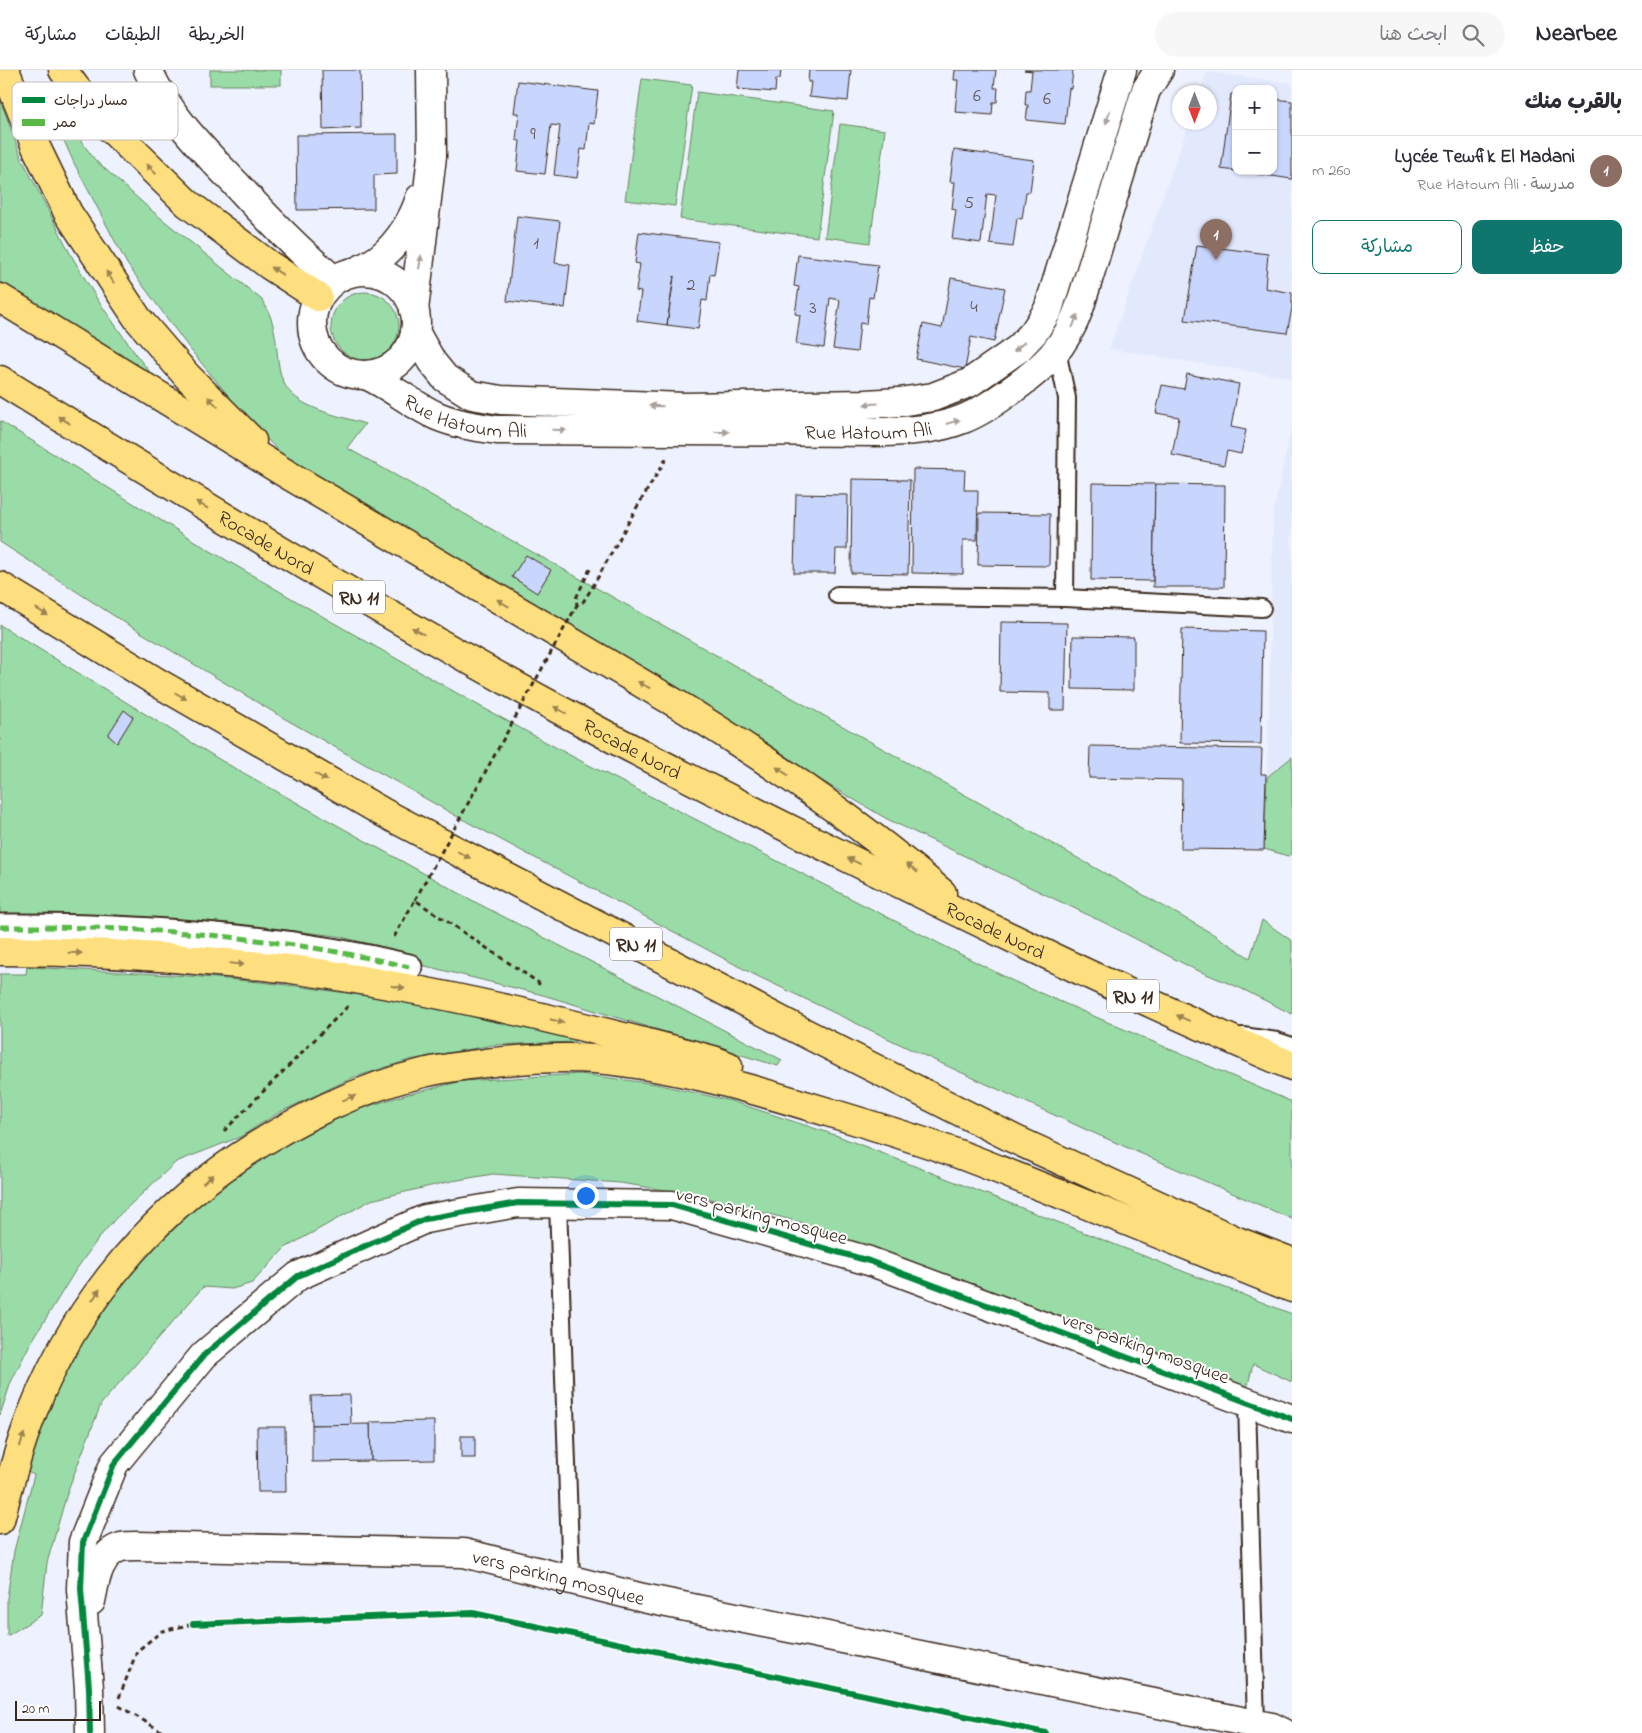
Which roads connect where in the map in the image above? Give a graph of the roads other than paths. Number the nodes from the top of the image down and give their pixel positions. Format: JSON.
{"nodes":[{"id":1,"x":5,"y":70,"type":"edge"},
{"id":2,"x":64,"y":70,"type":"edge"},
{"id":3,"x":148,"y":70,"type":"edge"},
{"id":4,"x":431,"y":70,"type":"edge"},
{"id":5,"x":1122,"y":70,"type":"edge"},
{"id":6,"x":1159,"y":70,"type":"edge"},
{"id":7,"x":72,"y":82,"type":"edge"},
{"id":8,"x":154,"y":82,"type":"edge"},
{"id":9,"x":12,"y":87,"type":"edge"},
{"id":10,"x":178,"y":119,"type":"edge"},
{"id":11,"x":34,"y":140,"type":"edge"},
{"id":12,"x":122,"y":140,"type":"edge"},
{"id":13,"x":432,"y":156,"type":"junction"},
{"id":14,"x":337,"y":283,"type":"junction"},
{"id":15,"x":0,"y":298,"type":"edge"},
{"id":16,"x":415,"y":321,"type":"junction"},
{"id":17,"x":1057,"y":351,"type":"junction"},
{"id":18,"x":366,"y":375,"type":"junction"},
{"id":19,"x":0,"y":380,"type":"edge"},
{"id":20,"x":285,"y":473,"type":"junction"},
{"id":21,"x":0,"y":586,"type":"edge"},
{"id":22,"x":837,"y":595,"type":"dead end"},
{"id":23,"x":1065,"y":598,"type":"junction"},
{"id":24,"x":1262,"y":608,"type":"dead end"},
{"id":25,"x":976,"y":922,"type":"junction"},
{"id":26,"x":0,"y":927,"type":"edge"},
{"id":27,"x":18,"y":943,"type":"edge"},
{"id":28,"x":378,"y":966,"type":"junction"},
{"id":29,"x":408,"y":967,"type":"dead end"},
{"id":30,"x":1214,"y":1032,"type":"junction"},
{"id":31,"x":1292,"y":1046,"type":"edge"},
{"id":32,"x":1292,"y":1066,"type":"edge"},
{"id":33,"x":887,"y":1130,"type":"junction"},
{"id":34,"x":558,"y":1203,"type":"junction"},
{"id":35,"x":1292,"y":1262,"type":"edge"},
{"id":36,"x":1292,"y":1288,"type":"edge"},
{"id":37,"x":1247,"y":1402,"type":"junction"},
{"id":38,"x":1292,"y":1419,"type":"edge"},
{"id":39,"x":0,"y":1520,"type":"edge"},
{"id":40,"x":570,"y":1580,"type":"junction"},
{"id":41,"x":84,"y":1628,"type":"junction"},
{"id":42,"x":1256,"y":1724,"type":"junction"},
{"id":43,"x":90,"y":1733,"type":"edge"},
{"id":44,"x":1284,"y":1733,"type":"edge"}],
"edges":[{"from":9,"to":1,"type":"highway","one_way":true},
{"from":7,"to":2,"type":"highway","one_way":true},
{"from":3,"to":8,"type":"street"},
{"from":4,"to":13,"type":"street"},
{"from":5,"to":16,"type":"street","name":"Rue Hatoum Ali","one_way":true},
{"from":17,"to":6,"type":"street","name":"Rue Hatoum Ali","one_way":true},
{"from":10,"to":14,"type":"street"},
{"from":20,"to":11,"type":"highway","one_way":true},
{"from":14,"to":12,"type":"highway","one_way":true},
{"from":13,"to":14,"type":"street"},
{"from":16,"to":13,"type":"street","one_way":true},
{"from":14,"to":16,"type":"street"},
{"from":14,"to":18,"type":"street"},
{"from":15,"to":20,"type":"highway"},
{"from":16,"to":18,"type":"street"},
{"from":18,"to":17,"type":"street","name":"Rue Hatoum Ali","one_way":true},
{"from":17,"to":23,"type":"lane"},
{"from":25,"to":19,"type":"highway","name":"Rocade Nord","number":"RN 11","one_way":true},
{"from":25,"to":20,"type":"highway","one_way":true},
{"from":21,"to":35,"type":"highway","number":"RN 11","one_way":true},
{"from":22,"to":23,"type":"lane"},
{"from":23,"to":24,"type":"lane"},
{"from":30,"to":25,"type":"highway","name":"Rocade Nord","number":"RN 11","one_way":true},
{"from":26,"to":27,"type":"street"},
{"from":27,"to":28,"type":"highway"},
{"from":28,"to":29,"type":"street"},
{"from":28,"to":33,"type":"highway","one_way":true},
{"from":30,"to":31,"type":"lane"},
{"from":30,"to":32,"type":"highway","name":"Rocade Nord","number":"RN 11"},
{"from":33,"to":36,"type":"highway"},
{"from":39,"to":33,"type":"highway","one_way":true},
{"from":34,"to":37,"type":"street","name":"vers parking mosquee"},
{"from":34,"to":40,"type":"lane"},
{"from":34,"to":41,"type":"street","name":"vers parking mosquee"},
{"from":37,"to":38,"type":"street","name":"vers parking mosquee"},
{"from":37,"to":42,"type":"lane"},
{"from":40,"to":41,"type":"street","name":"vers parking mosquee"},
{"from":40,"to":42,"type":"street","name":"vers parking mosquee"},
{"from":41,"to":43,"type":"street","name":"vers parking mosquee"},
{"from":42,"to":44,"type":"street","name":"vers parking mosquee"}]}
